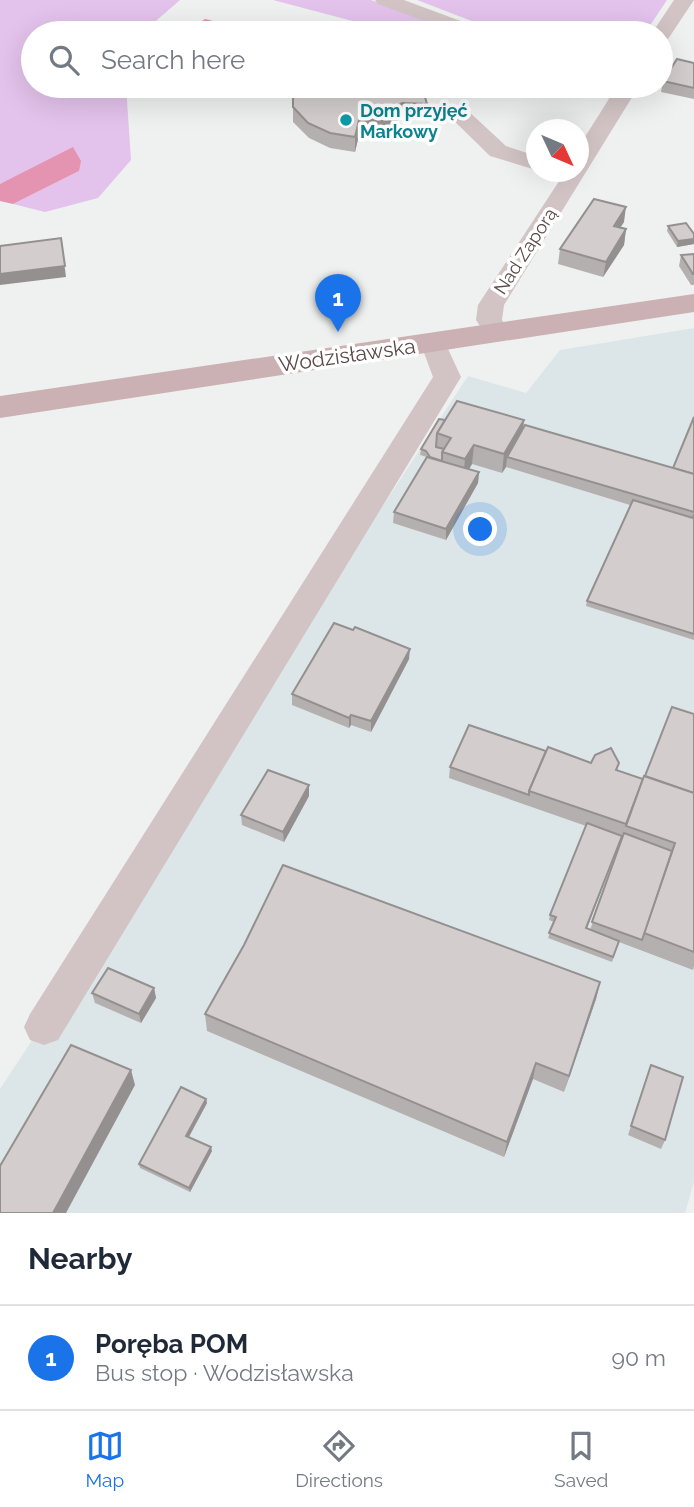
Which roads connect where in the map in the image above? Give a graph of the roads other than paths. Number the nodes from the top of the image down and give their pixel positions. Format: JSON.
{"nodes":[{"id":1,"x":385,"y":0,"type":"edge"},
{"id":2,"x":684,"y":0,"type":"edge"},
{"id":3,"x":442,"y":21,"type":"edge"},
{"id":4,"x":670,"y":21,"type":"edge"},
{"id":5,"x":618,"y":98,"type":"edge"},
{"id":6,"x":457,"y":113,"type":"dead end"},
{"id":7,"x":589,"y":148,"type":"edge"},
{"id":8,"x":526,"y":160,"type":"edge"},
{"id":9,"x":568,"y":182,"type":"edge"},
{"id":10,"x":694,"y":303,"type":"edge"},
{"id":11,"x":497,"y":332,"type":"junction"},
{"id":12,"x":433,"y":342,"type":"junction"},
{"id":13,"x":0,"y":407,"type":"edge"},
{"id":14,"x":44,"y":1027,"type":"dead end"}],
"edges":[{"from":1,"to":3,"type":"street"},
{"from":2,"to":4,"type":"street"},
{"from":5,"to":7,"type":"street","name":"Nad Zaporą"},
{"from":6,"to":8,"type":"street"},
{"from":9,"to":11,"type":"street","name":"Nad Zaporą"},
{"from":10,"to":11,"type":"main road","name":"Wodzisławska"},
{"from":11,"to":12,"type":"main road","name":"Wodzisławska"},
{"from":12,"to":13,"type":"main road","name":"Wodzisławska"},
{"from":12,"to":14,"type":"street"}]}
